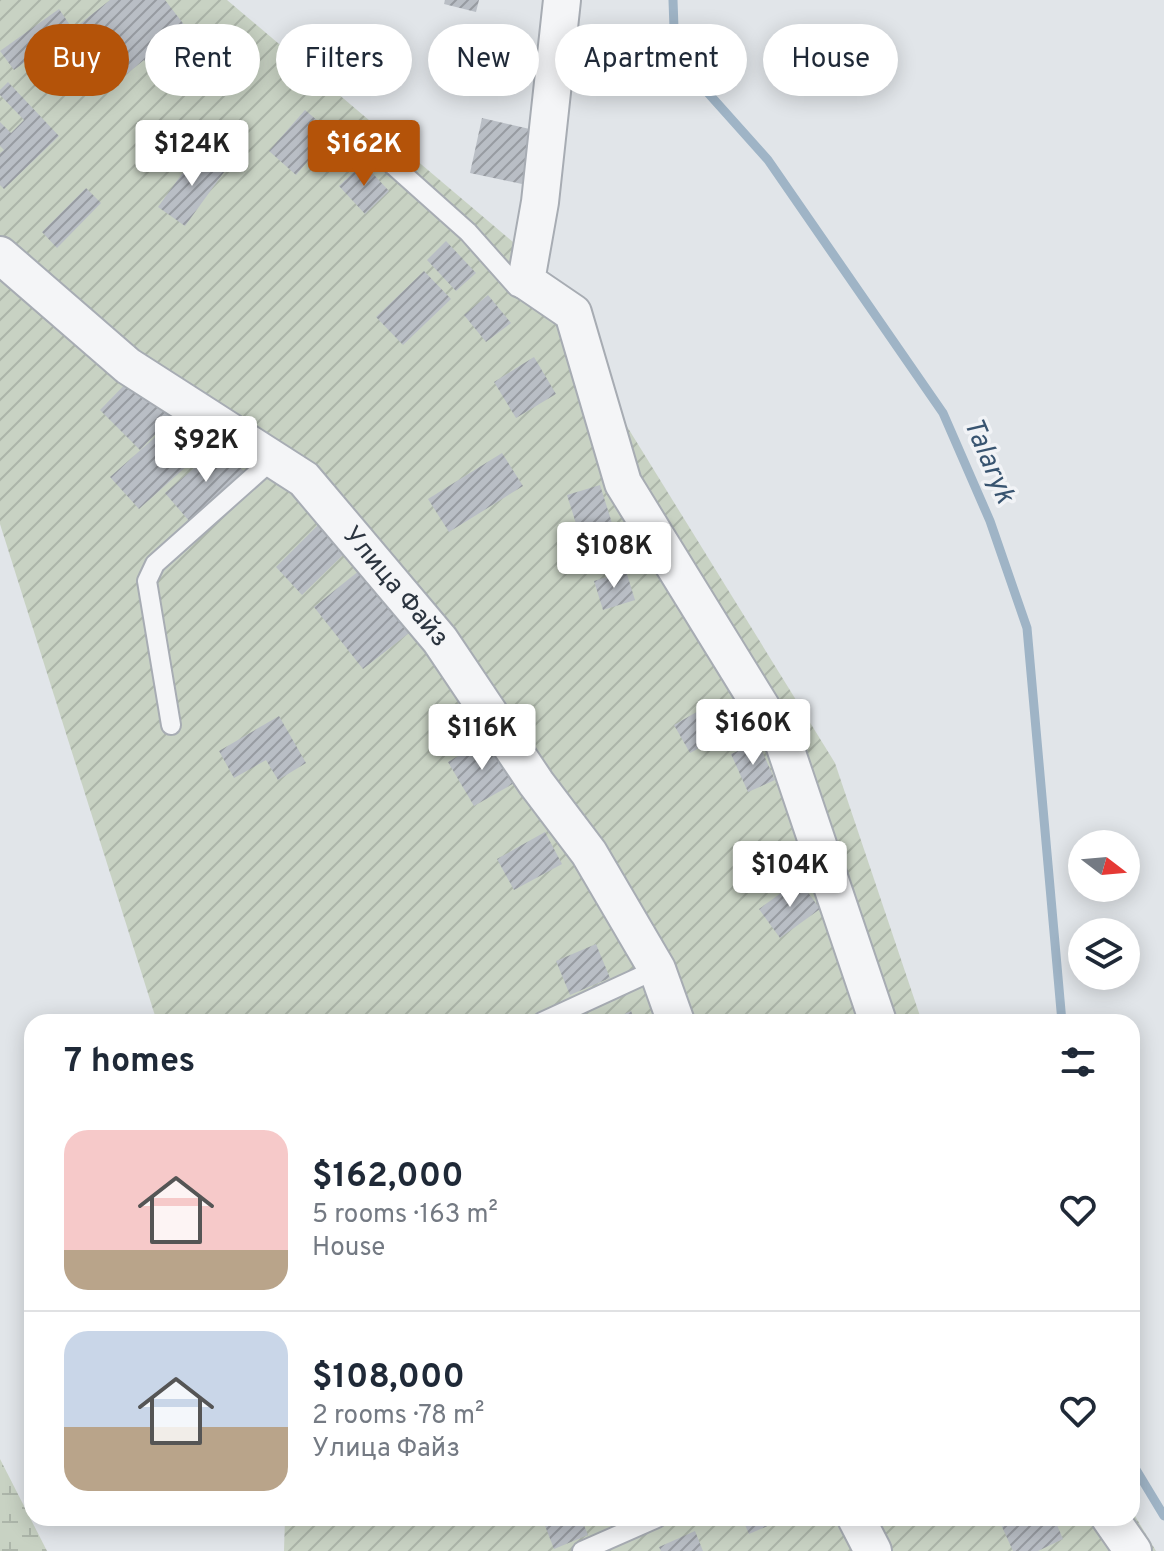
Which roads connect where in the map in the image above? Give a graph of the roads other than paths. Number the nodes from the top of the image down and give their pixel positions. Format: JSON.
{"nodes":[{"id":1,"x":562,"y":0,"type":"edge"},
{"id":2,"x":375,"y":149,"type":"dead end"},
{"id":3,"x":0,"y":255,"type":"edge"},
{"id":4,"x":573,"y":313,"type":"junction"},
{"id":5,"x":273,"y":459,"type":"junction"},
{"id":6,"x":171,"y":725,"type":"dead end"},
{"id":7,"x":657,"y":969,"type":"junction"},
{"id":8,"x":559,"y":1014,"type":"edge"},
{"id":9,"x":673,"y":1014,"type":"edge"},
{"id":10,"x":875,"y":1014,"type":"edge"},
{"id":11,"x":639,"y":1526,"type":"edge"},
{"id":12,"x":860,"y":1526,"type":"edge"},
{"id":13,"x":1116,"y":1526,"type":"edge"},
{"id":14,"x":582,"y":1551,"type":"edge"},
{"id":15,"x":873,"y":1551,"type":"edge"},
{"id":16,"x":1133,"y":1551,"type":"edge"}],
"edges":[{"from":1,"to":4,"type":"street"},
{"from":2,"to":4,"type":"lane"},
{"from":3,"to":5,"type":"street","name":"Улица Файз"},
{"from":4,"to":10,"type":"street"},
{"from":5,"to":6,"type":"lane"},
{"from":5,"to":7,"type":"street","name":"Улица Файз"},
{"from":7,"to":8,"type":"lane"},
{"from":7,"to":9,"type":"street","name":"Улица Файз"},
{"from":11,"to":14,"type":"lane"},
{"from":12,"to":15,"type":"street"},
{"from":13,"to":16,"type":"street"}]}
